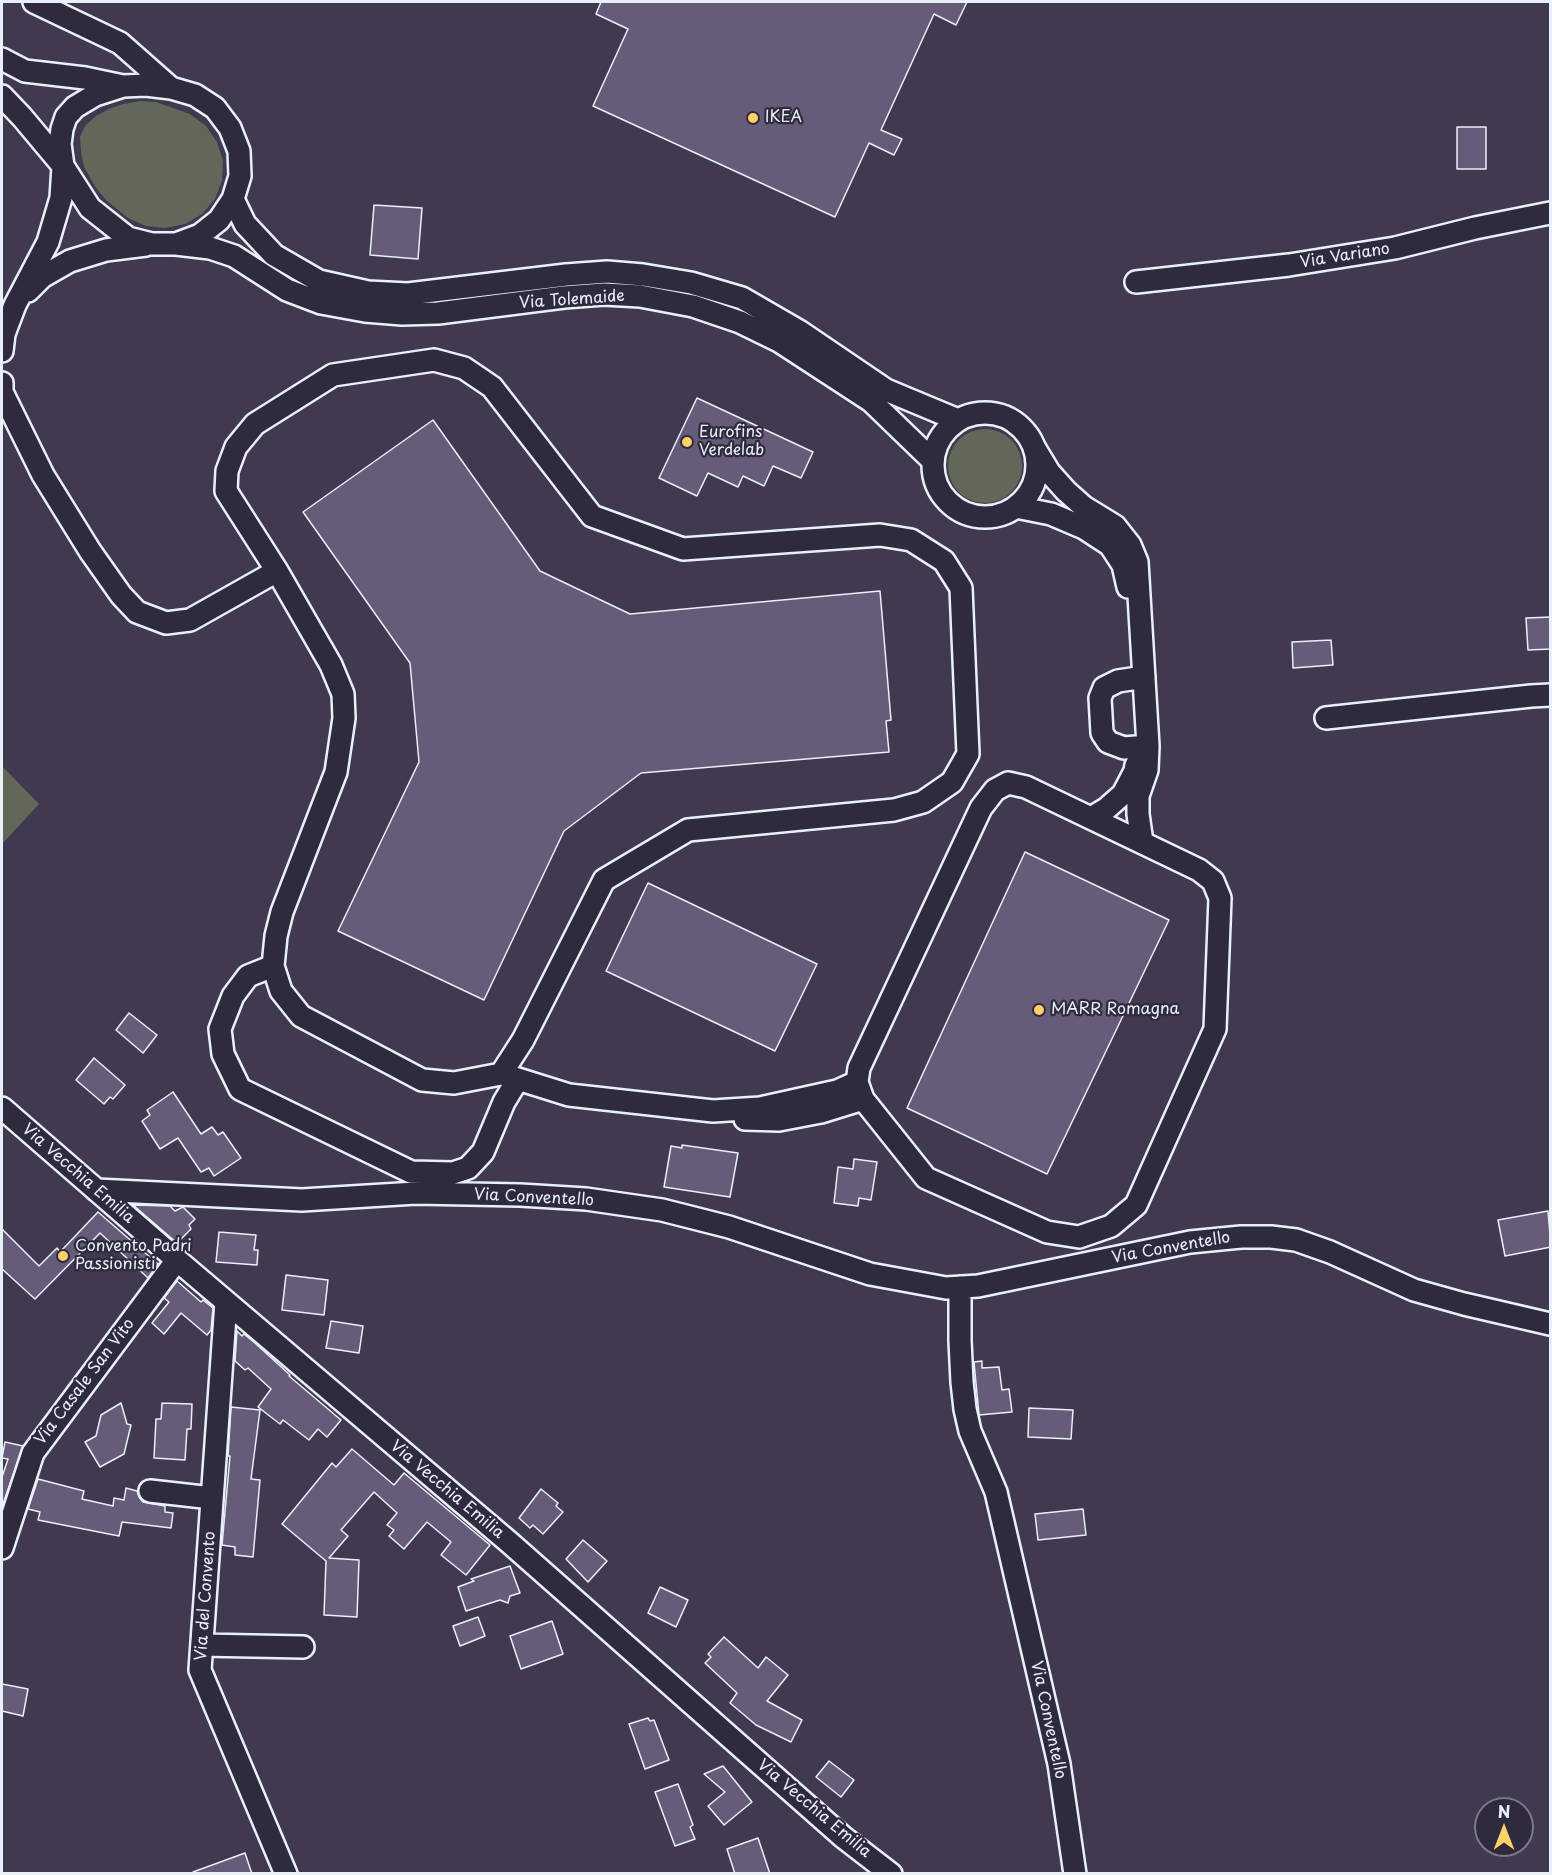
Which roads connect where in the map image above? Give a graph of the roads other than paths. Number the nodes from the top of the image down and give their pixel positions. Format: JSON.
{"nodes":[{"id":1,"x":34,"y":2,"type":"edge"},
{"id":2,"x":2,"y":59,"type":"edge"},
{"id":3,"x":123,"y":86,"type":"junction"},
{"id":4,"x":171,"y":88,"type":"junction"},
{"id":5,"x":2,"y":96,"type":"edge"},
{"id":6,"x":63,"y":166,"type":"junction"},
{"id":7,"x":233,"y":199,"type":"junction"},
{"id":8,"x":1551,"y":213,"type":"edge"},
{"id":9,"x":176,"y":243,"type":"junction"},
{"id":10,"x":152,"y":244,"type":"junction"},
{"id":11,"x":1136,"y":282,"type":"dead end"},
{"id":12,"x":15,"y":305,"type":"junction"},
{"id":13,"x":2,"y":351,"type":"edge"},
{"id":14,"x":2,"y":383,"type":"edge"},
{"id":15,"x":958,"y":420,"type":"junction"},
{"id":16,"x":1034,"y":447,"type":"junction"},
{"id":17,"x":933,"y":461,"type":"junction"},
{"id":18,"x":1016,"y":507,"type":"junction"},
{"id":19,"x":277,"y":571,"type":"junction"},
{"id":20,"x":1139,"y":678,"type":"junction"},
{"id":21,"x":1551,"y":696,"type":"edge"},
{"id":22,"x":1326,"y":718,"type":"dead end"},
{"id":23,"x":1143,"y":746,"type":"junction"},
{"id":24,"x":1091,"y":818,"type":"junction"},
{"id":25,"x":1142,"y":842,"type":"junction"},
{"id":26,"x":273,"y":966,"type":"junction"},
{"id":27,"x":509,"y":1076,"type":"junction"},
{"id":28,"x":860,"y":1091,"type":"junction"},
{"id":29,"x":2,"y":1108,"type":"edge"},
{"id":30,"x":96,"y":1190,"type":"junction"},
{"id":31,"x":177,"y":1260,"type":"junction"},
{"id":32,"x":960,"y":1287,"type":"junction"},
{"id":33,"x":226,"y":1302,"type":"junction"},
{"id":34,"x":1551,"y":1324,"type":"edge"},
{"id":35,"x":150,"y":1491,"type":"dead end"},
{"id":36,"x":212,"y":1498,"type":"junction"},
{"id":37,"x":2,"y":1548,"type":"edge"},
{"id":38,"x":202,"y":1645,"type":"junction"},
{"id":39,"x":303,"y":1647,"type":"dead end"},
{"id":40,"x":286,"y":1874,"type":"edge"},
{"id":41,"x":891,"y":1874,"type":"edge"},
{"id":42,"x":1075,"y":1874,"type":"edge"}],
"edges":[{"from":1,"to":4,"type":"street"},
{"from":2,"to":3,"type":"street","name":"Via Tolemaide"},
{"from":3,"to":4,"type":"street","name":"Via Tolemaide"},
{"from":3,"to":6,"type":"street","name":"Via Tolemaide"},
{"from":4,"to":7,"type":"street","name":"Via Tolemaide"},
{"from":5,"to":6,"type":"street","name":"Via Tolemaide"},
{"from":6,"to":10,"type":"street","name":"Via Tolemaide"},
{"from":6,"to":12,"type":"street","name":"Via Tolemaide"},
{"from":7,"to":9,"type":"street","name":"Via Tolemaide"},
{"from":7,"to":15,"type":"street","name":"Via Tolemaide"},
{"from":8,"to":11,"type":"street","name":"Via Variano"},
{"from":9,"to":10,"type":"street","name":"Via Tolemaide"},
{"from":9,"to":17,"type":"street","name":"Via Tolemaide"},
{"from":10,"to":12,"type":"street","name":"Via Tolemaide"},
{"from":12,"to":13,"type":"street","name":"Via Tolemaide"},
{"from":14,"to":19,"type":"street"},
{"from":15,"to":16,"type":"street"},
{"from":15,"to":17,"type":"street"},
{"from":16,"to":18,"type":"street"},
{"from":16,"to":20,"type":"street"},
{"from":17,"to":18,"type":"street"},
{"from":18,"to":20,"type":"street"},
{"from":19,"to":26,"type":"street"},
{"from":19,"to":27,"type":"street"},
{"from":20,"to":23,"type":"street"},
{"from":20,"to":23,"type":"street"},
{"from":21,"to":22,"type":"street"},
{"from":23,"to":24,"type":"street"},
{"from":23,"to":25,"type":"street"},
{"from":24,"to":25,"type":"street"},
{"from":24,"to":28,"type":"street"},
{"from":25,"to":28,"type":"street"},
{"from":26,"to":27,"type":"street"},
{"from":26,"to":27,"type":"street"},
{"from":27,"to":28,"type":"street"},
{"from":29,"to":30,"type":"street","name":"Via Vecchia Emilia"},
{"from":30,"to":31,"type":"street","name":"Via Vecchia Emilia"},
{"from":30,"to":32,"type":"street","name":"Via Conventello"},
{"from":31,"to":33,"type":"street","name":"Via Vecchia Emilia"},
{"from":31,"to":37,"type":"street","name":"Via Casale San Vito"},
{"from":32,"to":34,"type":"street","name":"Via Conventello"},
{"from":32,"to":42,"type":"street","name":"Via Conventello"},
{"from":33,"to":36,"type":"street","name":"Via del Convento"},
{"from":33,"to":41,"type":"street","name":"Via Vecchia Emilia"},
{"from":35,"to":36,"type":"street"},
{"from":36,"to":38,"type":"street","name":"Via del Convento"},
{"from":38,"to":39,"type":"street"},
{"from":38,"to":40,"type":"street","name":"Via del Convento"}]}
